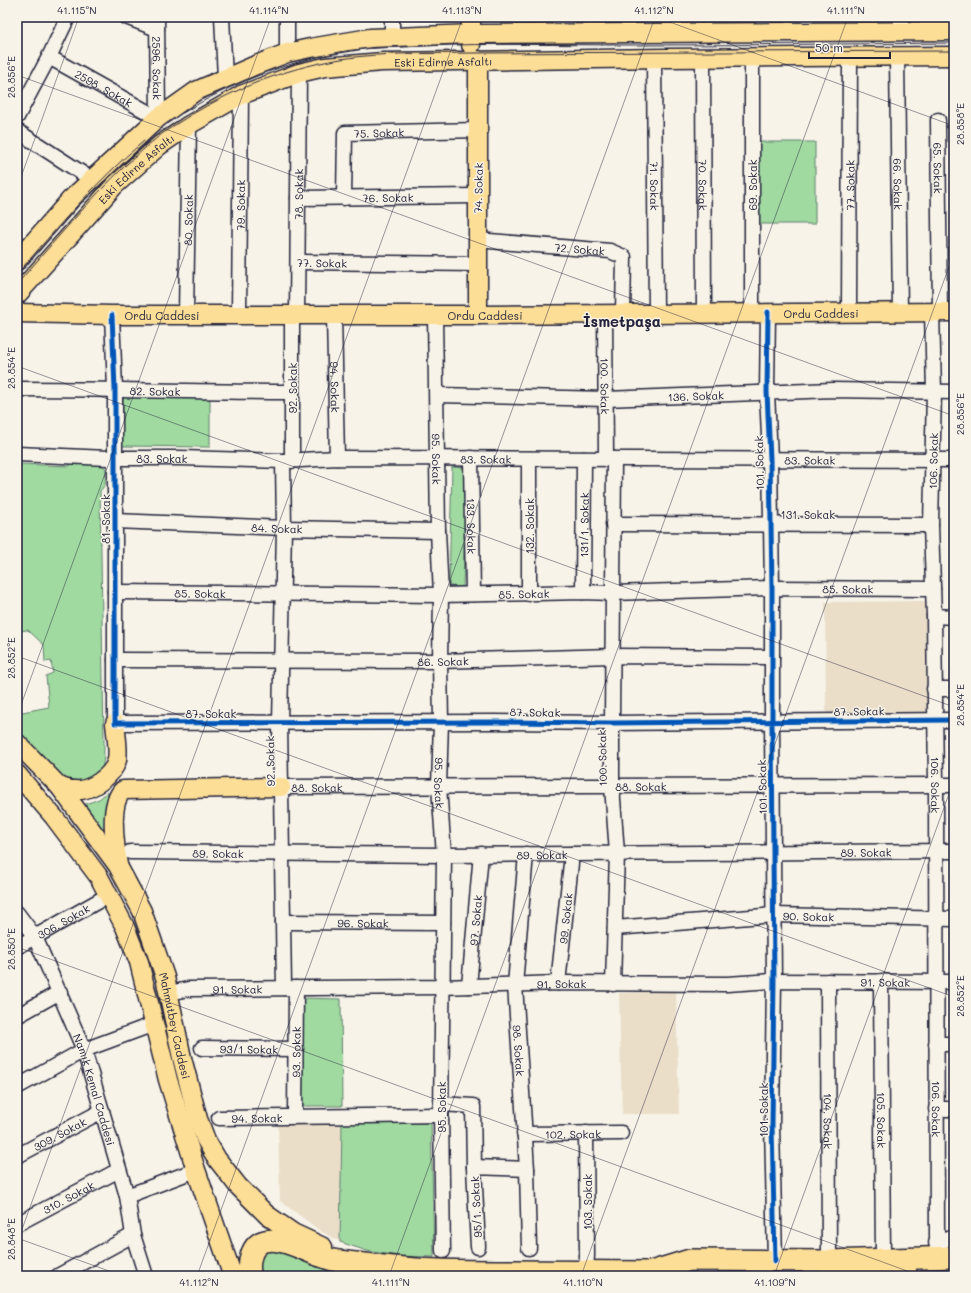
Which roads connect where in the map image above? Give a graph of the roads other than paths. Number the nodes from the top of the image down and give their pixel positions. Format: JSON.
{"nodes":[{"id":1,"x":68,"y":17,"type":"edge"},
{"id":2,"x":126,"y":17,"type":"edge"},
{"id":3,"x":222,"y":17,"type":"edge"},
{"id":4,"x":287,"y":17,"type":"edge"},
{"id":5,"x":392,"y":17,"type":"edge"},
{"id":6,"x":157,"y":23,"type":"edge"},
{"id":7,"x":901,"y":24,"type":"edge"},
{"id":8,"x":476,"y":26,"type":"edge"},
{"id":9,"x":954,"y":31,"type":"edge"},
{"id":10,"x":392,"y":37,"type":"junction"},
{"id":11,"x":287,"y":53,"type":"junction"},
{"id":12,"x":954,"y":56,"type":"edge"},
{"id":13,"x":49,"y":57,"type":"junction"},
{"id":14,"x":703,"y":57,"type":"junction"},
{"id":15,"x":752,"y":57,"type":"junction"},
{"id":16,"x":850,"y":57,"type":"junction"},
{"id":17,"x":897,"y":57,"type":"junction"},
{"id":18,"x":654,"y":58,"type":"junction"},
{"id":19,"x":475,"y":60,"type":"junction"},
{"id":20,"x":299,"y":73,"type":"junction"},
{"id":21,"x":225,"y":78,"type":"junction"},
{"id":22,"x":241,"y":96,"type":"junction"},
{"id":23,"x":17,"y":117,"type":"edge"},
{"id":24,"x":158,"y":118,"type":"junction"},
{"id":25,"x":938,"y":120,"type":"dead end"},
{"id":26,"x":189,"y":125,"type":"junction"},
{"id":27,"x":479,"y":130,"type":"junction"},
{"id":28,"x":17,"y":131,"type":"edge"},
{"id":29,"x":91,"y":179,"type":"junction"},
{"id":30,"x":477,"y":196,"type":"junction"},
{"id":31,"x":298,"y":198,"type":"junction"},
{"id":32,"x":344,"y":198,"type":"junction"},
{"id":33,"x":477,"y":240,"type":"junction"},
{"id":34,"x":17,"y":261,"type":"edge"},
{"id":35,"x":478,"y":261,"type":"junction"},
{"id":36,"x":298,"y":262,"type":"junction"},
{"id":37,"x":17,"y":295,"type":"edge"},
{"id":38,"x":849,"y":312,"type":"junction"},
{"id":39,"x":900,"y":312,"type":"junction"},
{"id":40,"x":942,"y":312,"type":"edge"},
{"id":41,"x":17,"y":313,"type":"edge"},
{"id":42,"x":656,"y":313,"type":"junction"},
{"id":43,"x":704,"y":313,"type":"junction"},
{"id":44,"x":760,"y":313,"type":"junction"},
{"id":45,"x":605,"y":314,"type":"junction"},
{"id":46,"x":623,"y":314,"type":"junction"},
{"id":47,"x":112,"y":315,"type":"junction"},
{"id":48,"x":186,"y":315,"type":"junction"},
{"id":49,"x":239,"y":315,"type":"junction"},
{"id":50,"x":294,"y":315,"type":"junction"},
{"id":51,"x":334,"y":315,"type":"junction"},
{"id":52,"x":435,"y":315,"type":"junction"},
{"id":53,"x":478,"y":315,"type":"junction"},
{"id":54,"x":17,"y":389,"type":"edge"},
{"id":55,"x":114,"y":390,"type":"junction"},
{"id":56,"x":292,"y":392,"type":"junction"},
{"id":57,"x":767,"y":392,"type":"junction"},
{"id":58,"x":934,"y":392,"type":"junction"},
{"id":59,"x":954,"y":392,"type":"edge"},
{"id":60,"x":437,"y":395,"type":"junction"},
{"id":61,"x":606,"y":399,"type":"junction"},
{"id":62,"x":17,"y":454,"type":"edge"},
{"id":63,"x":114,"y":458,"type":"junction"},
{"id":64,"x":337,"y":458,"type":"junction"},
{"id":65,"x":438,"y":458,"type":"junction"},
{"id":66,"x":471,"y":458,"type":"junction"},
{"id":67,"x":529,"y":459,"type":"junction"},
{"id":68,"x":584,"y":459,"type":"junction"},
{"id":69,"x":610,"y":459,"type":"junction"},
{"id":70,"x":770,"y":459,"type":"junction"},
{"id":71,"x":933,"y":460,"type":"junction"},
{"id":72,"x":954,"y":460,"type":"edge"},
{"id":73,"x":288,"y":461,"type":"junction"},
{"id":74,"x":115,"y":521,"type":"junction"},
{"id":75,"x":613,"y":524,"type":"junction"},
{"id":76,"x":770,"y":524,"type":"junction"},
{"id":77,"x":931,"y":525,"type":"junction"},
{"id":78,"x":284,"y":528,"type":"junction"},
{"id":79,"x":438,"y":531,"type":"junction"},
{"id":80,"x":772,"y":588,"type":"junction"},
{"id":81,"x":933,"y":589,"type":"junction"},
{"id":82,"x":115,"y":592,"type":"junction"},
{"id":83,"x":583,"y":592,"type":"junction"},
{"id":84,"x":612,"y":593,"type":"junction"},
{"id":85,"x":282,"y":594,"type":"junction"},
{"id":86,"x":473,"y":594,"type":"junction"},
{"id":87,"x":529,"y":594,"type":"junction"},
{"id":88,"x":441,"y":595,"type":"junction"},
{"id":89,"x":934,"y":616,"type":"junction"},
{"id":90,"x":954,"y":617,"type":"edge"},
{"id":91,"x":612,"y":656,"type":"junction"},
{"id":92,"x":772,"y":657,"type":"junction"},
{"id":93,"x":115,"y":660,"type":"junction"},
{"id":94,"x":281,"y":660,"type":"junction"},
{"id":95,"x":440,"y":661,"type":"junction"},
{"id":96,"x":934,"y":689,"type":"junction"},
{"id":97,"x":954,"y":689,"type":"edge"},
{"id":98,"x":935,"y":720,"type":"junction"},
{"id":99,"x":954,"y":720,"type":"edge"},
{"id":100,"x":441,"y":722,"type":"junction"},
{"id":101,"x":772,"y":722,"type":"junction"},
{"id":102,"x":116,"y":723,"type":"junction"},
{"id":103,"x":280,"y":723,"type":"junction"},
{"id":104,"x":612,"y":723,"type":"junction"},
{"id":105,"x":20,"y":746,"type":"edge"},
{"id":106,"x":17,"y":774,"type":"edge"},
{"id":107,"x":936,"y":785,"type":"junction"},
{"id":108,"x":954,"y":785,"type":"edge"},
{"id":109,"x":59,"y":786,"type":"junction"},
{"id":110,"x":612,"y":786,"type":"junction"},
{"id":111,"x":772,"y":786,"type":"junction"},
{"id":112,"x":281,"y":787,"type":"junction"},
{"id":113,"x":439,"y":787,"type":"junction"},
{"id":114,"x":937,"y":850,"type":"junction"},
{"id":115,"x":954,"y":851,"type":"edge"},
{"id":116,"x":130,"y":852,"type":"dead end"},
{"id":117,"x":773,"y":852,"type":"junction"},
{"id":118,"x":281,"y":853,"type":"junction"},
{"id":119,"x":617,"y":853,"type":"junction"},
{"id":120,"x":481,"y":854,"type":"junction"},
{"id":121,"x":526,"y":854,"type":"junction"},
{"id":122,"x":572,"y":854,"type":"junction"},
{"id":123,"x":444,"y":855,"type":"junction"},
{"id":124,"x":118,"y":866,"type":"junction"},
{"id":125,"x":109,"y":895,"type":"junction"},
{"id":126,"x":17,"y":913,"type":"edge"},
{"id":127,"x":774,"y":915,"type":"junction"},
{"id":128,"x":936,"y":919,"type":"junction"},
{"id":129,"x":954,"y":919,"type":"edge"},
{"id":130,"x":283,"y":922,"type":"junction"},
{"id":131,"x":443,"y":923,"type":"junction"},
{"id":132,"x":616,"y":928,"type":"junction"},
{"id":133,"x":35,"y":937,"type":"junction"},
{"id":134,"x":17,"y":947,"type":"edge"},
{"id":135,"x":774,"y":981,"type":"junction"},
{"id":136,"x":828,"y":981,"type":"junction"},
{"id":137,"x":881,"y":981,"type":"junction"},
{"id":138,"x":954,"y":982,"type":"edge"},
{"id":139,"x":558,"y":983,"type":"junction"},
{"id":140,"x":936,"y":983,"type":"junction"},
{"id":141,"x":613,"y":984,"type":"junction"},
{"id":142,"x":515,"y":985,"type":"junction"},
{"id":143,"x":469,"y":986,"type":"junction"},
{"id":144,"x":442,"y":987,"type":"junction"},
{"id":145,"x":290,"y":988,"type":"junction"},
{"id":146,"x":60,"y":992,"type":"junction"},
{"id":147,"x":169,"y":992,"type":"junction"},
{"id":148,"x":17,"y":1016,"type":"edge"},
{"id":149,"x":154,"y":1024,"type":"junction"},
{"id":150,"x":936,"y":1044,"type":"junction"},
{"id":151,"x":954,"y":1044,"type":"edge"},
{"id":152,"x":202,"y":1048,"type":"dead end"},
{"id":153,"x":84,"y":1050,"type":"junction"},
{"id":154,"x":296,"y":1050,"type":"junction"},
{"id":155,"x":17,"y":1087,"type":"edge"},
{"id":156,"x":936,"y":1109,"type":"junction"},
{"id":157,"x":954,"y":1109,"type":"edge"},
{"id":158,"x":441,"y":1110,"type":"junction"},
{"id":159,"x":102,"y":1111,"type":"junction"},
{"id":160,"x":295,"y":1116,"type":"junction"},
{"id":161,"x":219,"y":1118,"type":"dead end"},
{"id":162,"x":621,"y":1133,"type":"dead end"},
{"id":163,"x":524,"y":1134,"type":"junction"},
{"id":164,"x":586,"y":1134,"type":"junction"},
{"id":165,"x":17,"y":1156,"type":"edge"},
{"id":166,"x":474,"y":1167,"type":"junction"},
{"id":167,"x":527,"y":1169,"type":"junction"},
{"id":168,"x":119,"y":1170,"type":"junction"},
{"id":169,"x":196,"y":1170,"type":"junction"},
{"id":170,"x":127,"y":1196,"type":"junction"},
{"id":171,"x":17,"y":1224,"type":"edge"},
{"id":172,"x":133,"y":1234,"type":"junction"},
{"id":173,"x":954,"y":1237,"type":"edge"},
{"id":174,"x":478,"y":1247,"type":"dead end"},
{"id":175,"x":529,"y":1248,"type":"dead end"},
{"id":176,"x":443,"y":1251,"type":"dead end"},
{"id":177,"x":942,"y":1252,"type":"edge"},
{"id":178,"x":883,"y":1260,"type":"junction"},
{"id":179,"x":775,"y":1261,"type":"junction"},
{"id":180,"x":829,"y":1261,"type":"junction"},
{"id":181,"x":370,"y":1265,"type":"junction"},
{"id":182,"x":954,"y":1269,"type":"edge"},
{"id":183,"x":649,"y":1272,"type":"junction"},
{"id":184,"x":581,"y":1274,"type":"edge"},
{"id":185,"x":58,"y":1276,"type":"edge"},
{"id":186,"x":146,"y":1276,"type":"edge"},
{"id":187,"x":235,"y":1276,"type":"edge"},
{"id":188,"x":675,"y":1276,"type":"edge"},
{"id":189,"x":862,"y":1276,"type":"edge"}],
"edges":[{"from":1,"to":13,"type":"street"},
{"from":2,"to":6,"type":"street"},
{"from":3,"to":21,"type":"street"},
{"from":4,"to":11,"type":"street"},
{"from":5,"to":10,"type":"street"},
{"from":6,"to":24,"type":"street","name":"2596. Sokak"},
{"from":7,"to":8,"type":"main road","name":"Eski Edirne Asfaltı"},
{"from":7,"to":9,"type":"main road","name":"Eski Edirne Asfaltı"},
{"from":8,"to":10,"type":"main road","name":"Eski Edirne Asfaltı"},
{"from":8,"to":19,"type":"main road","name":"74. Sokak"},
{"from":10,"to":11,"type":"main road","name":"Eski Edirne Asfaltı"},
{"from":11,"to":21,"type":"main road","name":"Eski Edirne Asfaltı"},
{"from":12,"to":17,"type":"main road","name":"Eski Edirne Asfaltı"},
{"from":13,"to":23,"type":"street"},
{"from":13,"to":24,"type":"street","name":"2598. Sokak"},
{"from":14,"to":15,"type":"main road","name":"Eski Edirne Asfaltı"},
{"from":14,"to":18,"type":"main road","name":"Eski Edirne Asfaltı"},
{"from":14,"to":43,"type":"street","name":"70. Sokak"},
{"from":15,"to":16,"type":"main road","name":"Eski Edirne Asfaltı"},
{"from":15,"to":44,"type":"street","name":"69. Sokak"},
{"from":16,"to":17,"type":"main road","name":"Eski Edirne Asfaltı"},
{"from":16,"to":38,"type":"street","name":"77. Sokak"},
{"from":17,"to":39,"type":"street","name":"66. Sokak"},
{"from":18,"to":19,"type":"main road","name":"Eski Edirne Asfaltı"},
{"from":18,"to":42,"type":"street","name":"71. Sokak"},
{"from":19,"to":20,"type":"main road","name":"Eski Edirne Asfaltı"},
{"from":19,"to":27,"type":"main road","name":"74. Sokak"},
{"from":20,"to":22,"type":"main road","name":"Eski Edirne Asfaltı"},
{"from":20,"to":31,"type":"street","name":"78. Sokak"},
{"from":21,"to":24,"type":"main road","name":"Eski Edirne Asfaltı"},
{"from":22,"to":26,"type":"main road","name":"Eski Edirne Asfaltı"},
{"from":22,"to":49,"type":"street","name":"79. Sokak"},
{"from":24,"to":29,"type":"main road","name":"Eski Edirne Asfaltı"},
{"from":25,"to":40,"type":"street","name":"65. Sokak"},
{"from":26,"to":37,"type":"main road","name":"Eski Edirne Asfaltı"},
{"from":26,"to":48,"type":"street","name":"80. Sokak"},
{"from":27,"to":30,"type":"main road","name":"74. Sokak"},
{"from":27,"to":32,"type":"street","name":"75. Sokak"},
{"from":28,"to":29,"type":"street"},
{"from":29,"to":34,"type":"main road","name":"Eski Edirne Asfaltı"},
{"from":30,"to":32,"type":"street","name":"76. Sokak"},
{"from":30,"to":33,"type":"main road","name":"74. Sokak"},
{"from":31,"to":32,"type":"street","name":"76. Sokak"},
{"from":31,"to":36,"type":"street","name":"78. Sokak"},
{"from":33,"to":35,"type":"main road","name":"74. Sokak"},
{"from":33,"to":46,"type":"street","name":"72. Sokak"},
{"from":35,"to":36,"type":"street","name":"77. Sokak"},
{"from":35,"to":53,"type":"main road","name":"74. Sokak"},
{"from":36,"to":50,"type":"street","name":"78. Sokak"},
{"from":38,"to":39,"type":"main road","name":"Ordu Caddesi"},
{"from":38,"to":44,"type":"main road","name":"Ordu Caddesi"},
{"from":39,"to":40,"type":"main road","name":"Ordu Caddesi"},
{"from":40,"to":58,"type":"street","name":"106. Sokak"},
{"from":41,"to":47,"type":"main road","name":"Ordu Caddesi"},
{"from":42,"to":43,"type":"main road","name":"Ordu Caddesi"},
{"from":42,"to":46,"type":"main road","name":"Ordu Caddesi"},
{"from":43,"to":44,"type":"main road","name":"Ordu Caddesi"},
{"from":44,"to":57,"type":"street","name":"101. Sokak"},
{"from":45,"to":46,"type":"main road","name":"Ordu Caddesi"},
{"from":45,"to":53,"type":"main road","name":"Ordu Caddesi"},
{"from":45,"to":61,"type":"street","name":"100. Sokak"},
{"from":47,"to":48,"type":"main road","name":"Ordu Caddesi"},
{"from":47,"to":55,"type":"street","name":"81. Sokak"},
{"from":48,"to":49,"type":"main road","name":"Ordu Caddesi"},
{"from":49,"to":50,"type":"main road","name":"Ordu Caddesi"},
{"from":50,"to":51,"type":"main road","name":"Ordu Caddesi"},
{"from":50,"to":56,"type":"street","name":"92. Sokak"},
{"from":51,"to":52,"type":"main road","name":"Ordu Caddesi"},
{"from":51,"to":64,"type":"street","name":"94. Sokak"},
{"from":52,"to":53,"type":"main road","name":"Ordu Caddesi"},
{"from":52,"to":60,"type":"street","name":"95. Sokak"},
{"from":54,"to":55,"type":"street","name":"82. Sokak"},
{"from":55,"to":56,"type":"street","name":"82. Sokak"},
{"from":55,"to":63,"type":"street","name":"81. Sokak"},
{"from":56,"to":73,"type":"street","name":"92. Sokak"},
{"from":57,"to":58,"type":"street","name":"136. Sokak"},
{"from":57,"to":61,"type":"street","name":"136. Sokak"},
{"from":57,"to":70,"type":"street","name":"101. Sokak"},
{"from":58,"to":59,"type":"street","name":"136. Sokak"},
{"from":58,"to":71,"type":"street","name":"106. Sokak"},
{"from":60,"to":61,"type":"street","name":"136. Sokak"},
{"from":60,"to":65,"type":"street","name":"95. Sokak"},
{"from":61,"to":69,"type":"street","name":"100. Sokak"},
{"from":62,"to":63,"type":"street","name":"83. Sokak"},
{"from":63,"to":73,"type":"street","name":"83. Sokak"},
{"from":63,"to":74,"type":"street","name":"81. Sokak"},
{"from":64,"to":65,"type":"street","name":"83. Sokak"},
{"from":64,"to":73,"type":"street","name":"83. Sokak"},
{"from":65,"to":66,"type":"street","name":"83. Sokak"},
{"from":65,"to":79,"type":"street","name":"95. Sokak"},
{"from":66,"to":67,"type":"street","name":"83. Sokak"},
{"from":66,"to":86,"type":"street","name":"133. Sokak"},
{"from":67,"to":68,"type":"street","name":"83. Sokak"},
{"from":67,"to":87,"type":"street","name":"132. Sokak"},
{"from":68,"to":69,"type":"street","name":"83. Sokak"},
{"from":68,"to":83,"type":"street","name":"131/1. Sokak"},
{"from":69,"to":70,"type":"street","name":"83. Sokak"},
{"from":69,"to":75,"type":"street","name":"100. Sokak"},
{"from":70,"to":71,"type":"street","name":"83. Sokak"},
{"from":70,"to":76,"type":"street","name":"101. Sokak"},
{"from":71,"to":72,"type":"street","name":"83. Sokak"},
{"from":71,"to":77,"type":"street","name":"106. Sokak"},
{"from":73,"to":78,"type":"street","name":"92. Sokak"},
{"from":74,"to":78,"type":"street","name":"84. Sokak"},
{"from":74,"to":82,"type":"street","name":"81. Sokak"},
{"from":75,"to":76,"type":"street","name":"131. Sokak"},
{"from":75,"to":84,"type":"street","name":"100. Sokak"},
{"from":76,"to":77,"type":"street","name":"131. Sokak"},
{"from":76,"to":80,"type":"street","name":"101. Sokak"},
{"from":77,"to":81,"type":"street","name":"106. Sokak"},
{"from":78,"to":79,"type":"street","name":"84. Sokak"},
{"from":78,"to":85,"type":"street","name":"92. Sokak"},
{"from":79,"to":88,"type":"street","name":"95. Sokak"},
{"from":80,"to":81,"type":"street","name":"85. Sokak"},
{"from":80,"to":84,"type":"street","name":"85. Sokak"},
{"from":80,"to":92,"type":"street","name":"101. Sokak"},
{"from":81,"to":89,"type":"street","name":"106. Sokak"},
{"from":82,"to":85,"type":"street","name":"85. Sokak"},
{"from":82,"to":93,"type":"street","name":"81. Sokak"},
{"from":83,"to":84,"type":"street","name":"85. Sokak"},
{"from":83,"to":87,"type":"street","name":"85. Sokak"},
{"from":84,"to":91,"type":"street","name":"100. Sokak"},
{"from":85,"to":88,"type":"street","name":"85. Sokak"},
{"from":85,"to":94,"type":"street","name":"92. Sokak"},
{"from":86,"to":87,"type":"street","name":"85. Sokak"},
{"from":86,"to":88,"type":"street","name":"85. Sokak"},
{"from":88,"to":95,"type":"street","name":"95. Sokak"},
{"from":89,"to":90,"type":"street"},
{"from":89,"to":96,"type":"street","name":"106. Sokak"},
{"from":91,"to":92,"type":"street","name":"86. Sokak"},
{"from":91,"to":95,"type":"street","name":"86. Sokak"},
{"from":91,"to":104,"type":"street","name":"100. Sokak"},
{"from":92,"to":101,"type":"street","name":"101. Sokak"},
{"from":93,"to":94,"type":"street","name":"86. Sokak"},
{"from":93,"to":102,"type":"street","name":"81. Sokak"},
{"from":94,"to":95,"type":"street","name":"86. Sokak"},
{"from":94,"to":103,"type":"street","name":"92. Sokak"},
{"from":95,"to":100,"type":"street","name":"95. Sokak"},
{"from":96,"to":97,"type":"street"},
{"from":96,"to":98,"type":"street","name":"106. Sokak"},
{"from":98,"to":99,"type":"street","name":"87. Sokak"},
{"from":98,"to":101,"type":"street","name":"87. Sokak"},
{"from":98,"to":107,"type":"street","name":"106. Sokak"},
{"from":100,"to":103,"type":"street","name":"87. Sokak"},
{"from":100,"to":104,"type":"street","name":"87. Sokak"},
{"from":100,"to":113,"type":"street","name":"95. Sokak"},
{"from":101,"to":104,"type":"street","name":"87. Sokak"},
{"from":101,"to":111,"type":"street","name":"101. Sokak"},
{"from":102,"to":103,"type":"street","name":"87. Sokak"},
{"from":102,"to":109,"type":"main road"},
{"from":103,"to":112,"type":"street","name":"92. Sokak"},
{"from":104,"to":110,"type":"street","name":"100. Sokak"},
{"from":105,"to":106,"type":"main road"},
{"from":105,"to":109,"type":"main road","name":"Mahmutbey Caddesi"},
{"from":106,"to":125,"type":"main road","name":"Mahmutbey Caddesi"},
{"from":107,"to":108,"type":"street","name":"88. Sokak"},
{"from":107,"to":111,"type":"street","name":"88. Sokak"},
{"from":107,"to":114,"type":"street","name":"106. Sokak"},
{"from":109,"to":124,"type":"main road","name":"Mahmutbey Caddesi"},
{"from":110,"to":111,"type":"street","name":"88. Sokak"},
{"from":110,"to":113,"type":"street","name":"88. Sokak"},
{"from":110,"to":119,"type":"street","name":"100. Sokak"},
{"from":111,"to":117,"type":"street","name":"101. Sokak"},
{"from":112,"to":113,"type":"street","name":"88. Sokak"},
{"from":112,"to":118,"type":"street","name":"92. Sokak"},
{"from":112,"to":124,"type":"main road"},
{"from":113,"to":123,"type":"street","name":"95. Sokak"},
{"from":114,"to":115,"type":"street","name":"89. Sokak"},
{"from":114,"to":117,"type":"street","name":"89. Sokak"},
{"from":114,"to":128,"type":"street","name":"106. Sokak"},
{"from":116,"to":118,"type":"street","name":"89. Sokak"},
{"from":117,"to":119,"type":"street","name":"89. Sokak"},
{"from":117,"to":127,"type":"street","name":"101. Sokak"},
{"from":118,"to":123,"type":"street","name":"89. Sokak"},
{"from":118,"to":130,"type":"street","name":"92. Sokak"},
{"from":119,"to":122,"type":"street","name":"89. Sokak"},
{"from":119,"to":132,"type":"street","name":"100. Sokak"},
{"from":120,"to":121,"type":"street","name":"89. Sokak"},
{"from":120,"to":123,"type":"street","name":"89. Sokak"},
{"from":120,"to":143,"type":"street","name":"97. Sokak"},
{"from":121,"to":122,"type":"street","name":"89. Sokak"},
{"from":121,"to":142,"type":"street","name":"98. Sokak"},
{"from":122,"to":139,"type":"street","name":"99. Sokak"},
{"from":123,"to":131,"type":"street","name":"95. Sokak"},
{"from":124,"to":147,"type":"main road","name":"Mahmutbey Caddesi"},
{"from":125,"to":133,"type":"street","name":"306. Sokak"},
{"from":125,"to":149,"type":"main road","name":"Mahmutbey Caddesi"},
{"from":126,"to":133,"type":"street","name":"Namık Kemal Caddesi"},
{"from":127,"to":128,"type":"street","name":"90. Sokak"},
{"from":127,"to":132,"type":"street","name":"90. Sokak"},
{"from":127,"to":135,"type":"street","name":"101. Sokak"},
{"from":128,"to":129,"type":"street","name":"90. Sokak"},
{"from":128,"to":140,"type":"street","name":"106. Sokak"},
{"from":130,"to":131,"type":"street","name":"96. Sokak"},
{"from":130,"to":145,"type":"street","name":"92. Sokak"},
{"from":131,"to":144,"type":"street","name":"95. Sokak"},
{"from":132,"to":141,"type":"street","name":"100. Sokak"},
{"from":133,"to":134,"type":"street","name":"306. Sokak"},
{"from":133,"to":146,"type":"street","name":"Namık Kemal Caddesi"},
{"from":135,"to":136,"type":"street","name":"91. Sokak"},
{"from":135,"to":141,"type":"street","name":"91. Sokak"},
{"from":135,"to":179,"type":"street","name":"101. Sokak"},
{"from":136,"to":137,"type":"street","name":"91. Sokak"},
{"from":136,"to":180,"type":"street","name":"104. Sokak"},
{"from":137,"to":140,"type":"street","name":"91. Sokak"},
{"from":137,"to":178,"type":"street","name":"105. Sokak"},
{"from":138,"to":140,"type":"street","name":"91. Sokak"},
{"from":139,"to":141,"type":"street","name":"91. Sokak"},
{"from":139,"to":142,"type":"street","name":"91. Sokak"},
{"from":140,"to":150,"type":"street","name":"106. Sokak"},
{"from":142,"to":143,"type":"street","name":"91. Sokak"},
{"from":142,"to":163,"type":"street","name":"98. Sokak"},
{"from":143,"to":144,"type":"street","name":"91. Sokak"},
{"from":144,"to":145,"type":"street","name":"91. Sokak"},
{"from":144,"to":158,"type":"street","name":"95. Sokak"},
{"from":145,"to":147,"type":"street","name":"91. Sokak"},
{"from":145,"to":154,"type":"street","name":"93. Sokak"},
{"from":146,"to":148,"type":"street"},
{"from":146,"to":153,"type":"street","name":"Namık Kemal Caddesi"},
{"from":147,"to":181,"type":"main road","name":"Mahmutbey Caddesi"},
{"from":149,"to":153,"type":"street"},
{"from":149,"to":169,"type":"main road","name":"Mahmutbey Caddesi"},
{"from":150,"to":151,"type":"street"},
{"from":150,"to":156,"type":"street","name":"106. Sokak"},
{"from":152,"to":154,"type":"street","name":"93/1 Sokak"},
{"from":153,"to":155,"type":"street"},
{"from":153,"to":159,"type":"street","name":"Namık Kemal Caddesi"},
{"from":154,"to":160,"type":"street","name":"93. Sokak"},
{"from":156,"to":157,"type":"street"},
{"from":156,"to":177,"type":"street","name":"106. Sokak"},
{"from":158,"to":160,"type":"street","name":"94. Sokak"},
{"from":158,"to":166,"type":"street","name":"95/1. Sokak"},
{"from":158,"to":176,"type":"street","name":"95. Sokak"},
{"from":159,"to":165,"type":"street","name":"309. Sokak"},
{"from":159,"to":168,"type":"street","name":"Namık Kemal Caddesi"},
{"from":160,"to":161,"type":"street","name":"94. Sokak"},
{"from":162,"to":164,"type":"street","name":"102. Sokak"},
{"from":163,"to":164,"type":"street","name":"102. Sokak"},
{"from":163,"to":167,"type":"street","name":"98. Sokak"},
{"from":164,"to":184,"type":"street","name":"103. Sokak"},
{"from":166,"to":167,"type":"street","name":"95/1. Sokak"},
{"from":166,"to":174,"type":"street","name":"95/1. Sokak"},
{"from":167,"to":175,"type":"street","name":"98. Sokak"},
{"from":168,"to":170,"type":"street","name":"Namık Kemal Caddesi"},
{"from":168,"to":171,"type":"street","name":"310. Sokak"},
{"from":169,"to":170,"type":"street"},
{"from":169,"to":187,"type":"main road","name":"Mahmutbey Caddesi"},
{"from":170,"to":172,"type":"street","name":"Namık Kemal Caddesi"},
{"from":172,"to":185,"type":"street"},
{"from":172,"to":186,"type":"street","name":"Namık Kemal Caddesi"},
{"from":173,"to":177,"type":"street"},
{"from":177,"to":178,"type":"highway"},
{"from":178,"to":180,"type":"highway"},
{"from":179,"to":180,"type":"highway"},
{"from":179,"to":183,"type":"highway"},
{"from":181,"to":184,"type":"highway"},
{"from":181,"to":187,"type":"highway"},
{"from":182,"to":189,"type":"highway"},
{"from":183,"to":184,"type":"highway"},
{"from":183,"to":188,"type":"highway"}]}
